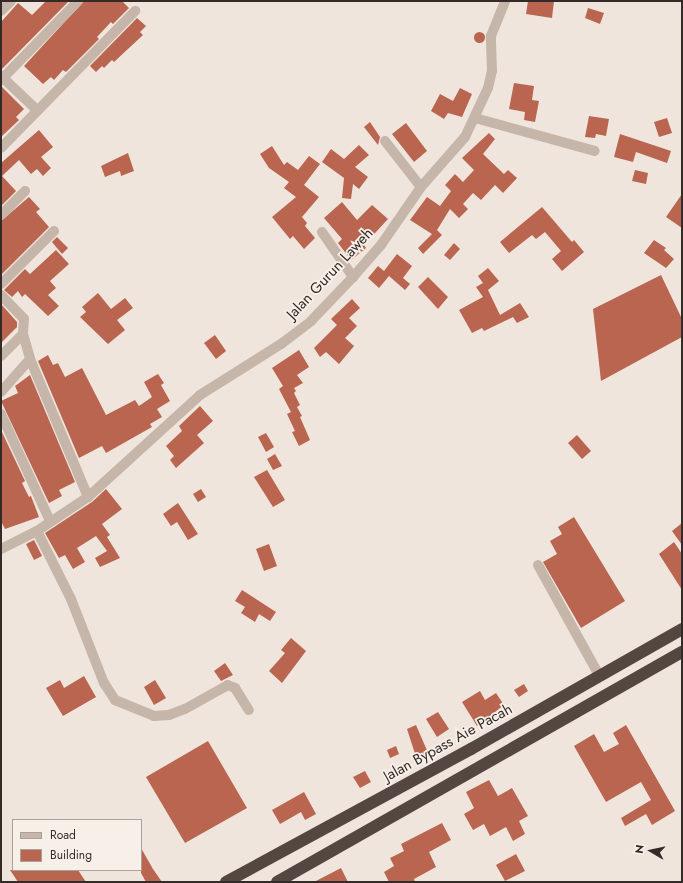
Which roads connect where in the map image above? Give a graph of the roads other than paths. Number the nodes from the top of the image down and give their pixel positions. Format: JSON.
{"nodes":[{"id":1,"x":11,"y":1,"type":"edge"},
{"id":2,"x":78,"y":1,"type":"edge"},
{"id":3,"x":505,"y":1,"type":"edge"},
{"id":4,"x":1,"y":11,"type":"edge"},
{"id":5,"x":135,"y":11,"type":"dead end"},
{"id":6,"x":2,"y":78,"type":"edge"},
{"id":7,"x":37,"y":110,"type":"junction"},
{"id":8,"x":475,"y":118,"type":"junction"},
{"id":9,"x":385,"y":140,"type":"dead end"},
{"id":10,"x":1,"y":148,"type":"edge"},
{"id":11,"x":595,"y":151,"type":"dead end"},
{"id":12,"x":421,"y":186,"type":"junction"},
{"id":13,"x":25,"y":191,"type":"dead end"},
{"id":14,"x":1,"y":215,"type":"edge"},
{"id":15,"x":54,"y":231,"type":"dead end"},
{"id":16,"x":322,"y":232,"type":"dead end"},
{"id":17,"x":353,"y":277,"type":"junction"},
{"id":18,"x":1,"y":284,"type":"edge"},
{"id":19,"x":1,"y":295,"type":"edge"},
{"id":20,"x":23,"y":334,"type":"junction"},
{"id":21,"x":1,"y":356,"type":"edge"},
{"id":22,"x":30,"y":359,"type":"junction"},
{"id":23,"x":1,"y":392,"type":"edge"},
{"id":24,"x":1,"y":414,"type":"edge"},
{"id":25,"x":88,"y":497,"type":"junction"},
{"id":26,"x":50,"y":521,"type":"junction"},
{"id":27,"x":37,"y":531,"type":"junction"},
{"id":28,"x":2,"y":545,"type":"edge"},
{"id":29,"x":538,"y":565,"type":"dead end"},
{"id":30,"x":682,"y":628,"type":"edge"},
{"id":31,"x":682,"y":652,"type":"edge"},
{"id":32,"x":599,"y":675,"type":"junction"},
{"id":33,"x":249,"y":710,"type":"dead end"},
{"id":34,"x":226,"y":882,"type":"edge"},
{"id":35,"x":277,"y":882,"type":"edge"}],
"edges":[{"from":1,"to":4,"type":"street"},
{"from":2,"to":6,"type":"street"},
{"from":3,"to":8,"type":"street","name":"Jalan Gurun Laweh"},
{"from":5,"to":7,"type":"street"},
{"from":6,"to":7,"type":"street"},
{"from":7,"to":10,"type":"street"},
{"from":8,"to":11,"type":"street"},
{"from":8,"to":12,"type":"street","name":"Jalan Gurun Laweh"},
{"from":9,"to":12,"type":"street"},
{"from":12,"to":17,"type":"street","name":"Jalan Gurun Laweh"},
{"from":13,"to":14,"type":"street"},
{"from":15,"to":18,"type":"street"},
{"from":16,"to":17,"type":"street"},
{"from":17,"to":25,"type":"street","name":"Jalan Gurun Laweh"},
{"from":19,"to":20,"type":"street"},
{"from":20,"to":21,"type":"street"},
{"from":20,"to":22,"type":"street"},
{"from":22,"to":23,"type":"street"},
{"from":22,"to":25,"type":"street"},
{"from":24,"to":26,"type":"street"},
{"from":25,"to":26,"type":"street","name":"Jalan Gurun Laweh"},
{"from":26,"to":27,"type":"street","name":"Jalan Gurun Laweh"},
{"from":27,"to":28,"type":"street","name":"Jalan Gurun Laweh"},
{"from":27,"to":33,"type":"street"},
{"from":29,"to":32,"type":"street"},
{"from":30,"to":32,"type":"highway","name":"Jalan Bypass Aie Pacah"},
{"from":31,"to":35,"type":"highway"},
{"from":32,"to":34,"type":"highway","name":"Jalan Bypass Aie Pacah"}]}
